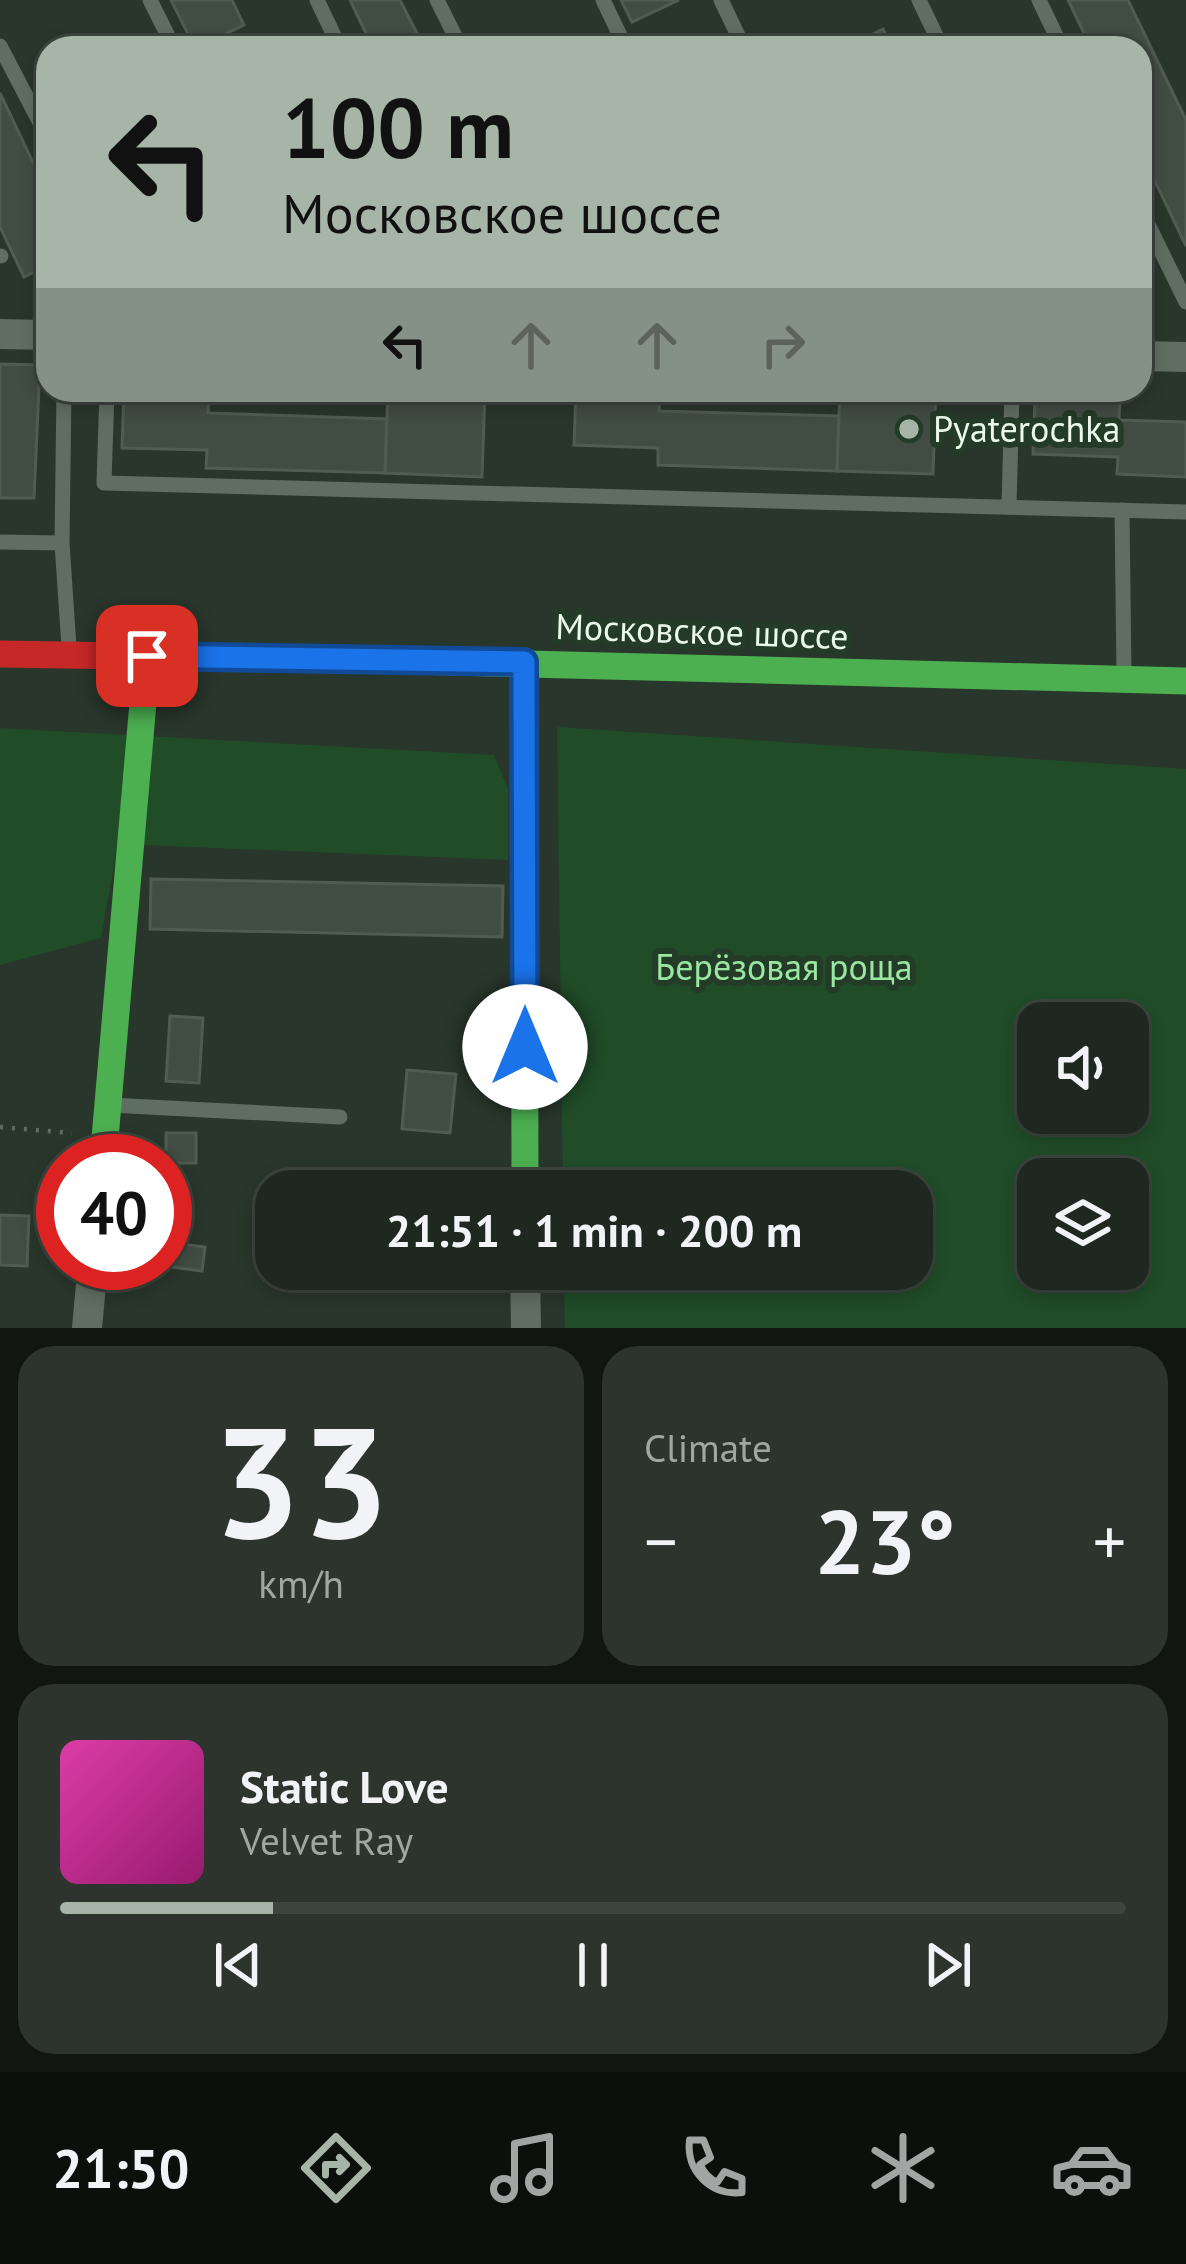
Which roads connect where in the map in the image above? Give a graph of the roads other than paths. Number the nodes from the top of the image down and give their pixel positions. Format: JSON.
{"nodes":[{"id":1,"x":150,"y":0,"type":"edge"},
{"id":2,"x":316,"y":0,"type":"edge"},
{"id":3,"x":437,"y":0,"type":"edge"},
{"id":4,"x":603,"y":0,"type":"edge"},
{"id":5,"x":721,"y":0,"type":"edge"},
{"id":6,"x":919,"y":0,"type":"edge"},
{"id":7,"x":1039,"y":0,"type":"edge"},
{"id":8,"x":168,"y":36,"type":"edge"},
{"id":9,"x":334,"y":36,"type":"edge"},
{"id":10,"x":455,"y":36,"type":"edge"},
{"id":11,"x":620,"y":36,"type":"edge"},
{"id":12,"x":738,"y":36,"type":"edge"},
{"id":13,"x":936,"y":36,"type":"edge"},
{"id":14,"x":1056,"y":36,"type":"edge"},
{"id":15,"x":0,"y":46,"type":"edge"},
{"id":16,"x":36,"y":115,"type":"edge"},
{"id":17,"x":1152,"y":233,"type":"edge"},
{"id":18,"x":1186,"y":302,"type":"edge"},
{"id":19,"x":0,"y":334,"type":"edge"},
{"id":20,"x":36,"y":335,"type":"edge"},
{"id":21,"x":1152,"y":356,"type":"edge"},
{"id":22,"x":1186,"y":357,"type":"edge"},
{"id":23,"x":64,"y":402,"type":"edge"},
{"id":24,"x":107,"y":402,"type":"edge"},
{"id":25,"x":1012,"y":402,"type":"edge"},
{"id":26,"x":1009,"y":507,"type":"junction"},
{"id":27,"x":1122,"y":510,"type":"junction"},
{"id":28,"x":1186,"y":512,"type":"edge"},
{"id":29,"x":0,"y":542,"type":"edge"},
{"id":30,"x":62,"y":543,"type":"junction"},
{"id":31,"x":0,"y":654,"type":"edge"},
{"id":32,"x":69,"y":656,"type":"junction"},
{"id":33,"x":147,"y":656,"type":"junction"},
{"id":34,"x":524,"y":662,"type":"junction"},
{"id":35,"x":1124,"y":679,"type":"junction"},
{"id":36,"x":1186,"y":681,"type":"edge"},
{"id":37,"x":107,"y":1105,"type":"junction"},
{"id":38,"x":340,"y":1117,"type":"dead end"},
{"id":39,"x":105,"y":1134,"type":"edge"},
{"id":40,"x":525,"y":1170,"type":"edge"},
{"id":41,"x":91,"y":1290,"type":"edge"},
{"id":42,"x":526,"y":1290,"type":"edge"},
{"id":43,"x":87,"y":1328,"type":"edge"},
{"id":44,"x":526,"y":1328,"type":"edge"}],
"edges":[{"from":1,"to":8,"type":"lane"},
{"from":2,"to":9,"type":"lane"},
{"from":3,"to":10,"type":"lane"},
{"from":4,"to":11,"type":"lane"},
{"from":5,"to":12,"type":"lane"},
{"from":6,"to":13,"type":"lane"},
{"from":7,"to":14,"type":"lane"},
{"from":15,"to":16,"type":"lane"},
{"from":17,"to":18,"type":"lane"},
{"from":19,"to":20,"type":"street"},
{"from":21,"to":22,"type":"street"},
{"from":23,"to":30,"type":"lane"},
{"from":24,"to":26,"type":"lane"},
{"from":25,"to":26,"type":"lane"},
{"from":26,"to":27,"type":"lane"},
{"from":27,"to":28,"type":"lane"},
{"from":27,"to":35,"type":"lane"},
{"from":29,"to":30,"type":"lane"},
{"from":30,"to":32,"type":"lane"},
{"from":31,"to":32,"type":"main road","name":"Московское шоссе"},
{"from":32,"to":33,"type":"main road","name":"Московское шоссе"},
{"from":33,"to":34,"type":"main road","name":"Московское шоссе"},
{"from":33,"to":37,"type":"main road"},
{"from":34,"to":35,"type":"main road","name":"Московское шоссе"},
{"from":34,"to":40,"type":"main road"},
{"from":35,"to":36,"type":"main road","name":"Московское шоссе"},
{"from":37,"to":38,"type":"lane"},
{"from":37,"to":39,"type":"main road"},
{"from":41,"to":43,"type":"street"},
{"from":42,"to":44,"type":"street"}]}
